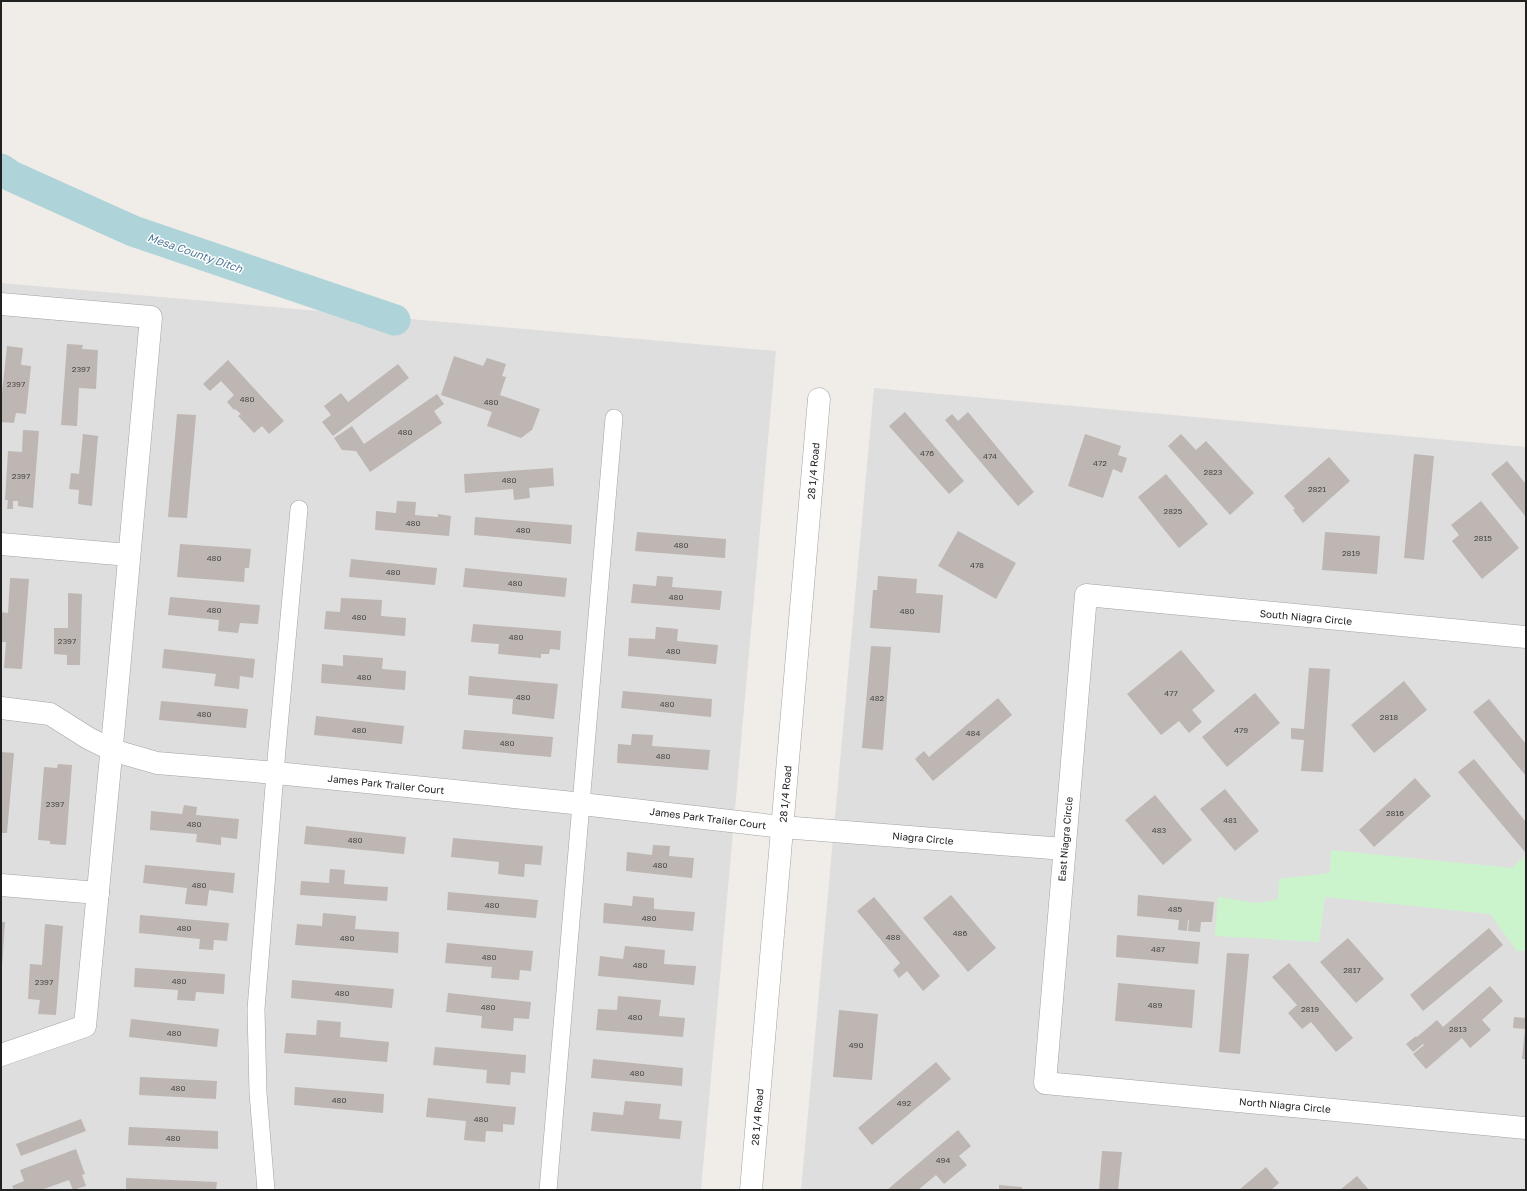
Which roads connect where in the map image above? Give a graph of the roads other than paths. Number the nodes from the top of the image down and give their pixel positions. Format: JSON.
{"nodes":[{"id":1,"x":1,"y":304,"type":"edge"},
{"id":2,"x":820,"y":398,"type":"dead end"},
{"id":3,"x":614,"y":418,"type":"dead end"},
{"id":4,"x":299,"y":509,"type":"dead end"},
{"id":5,"x":1,"y":544,"type":"edge"},
{"id":6,"x":129,"y":556,"type":"junction"},
{"id":7,"x":1086,"y":595,"type":"joint"},
{"id":8,"x":1526,"y":637,"type":"edge"},
{"id":9,"x":1,"y":708,"type":"edge"},
{"id":10,"x":112,"y":750,"type":"junction"},
{"id":11,"x":276,"y":773,"type":"junction"},
{"id":12,"x":581,"y":804,"type":"junction"},
{"id":13,"x":782,"y":826,"type":"junction"},
{"id":14,"x":1064,"y":849,"type":"junction"},
{"id":15,"x":1,"y":885,"type":"edge"},
{"id":16,"x":98,"y":893,"type":"junction"},
{"id":17,"x":1,"y":1055,"type":"edge"},
{"id":18,"x":1045,"y":1083,"type":"joint"},
{"id":19,"x":1526,"y":1128,"type":"edge"},
{"id":20,"x":266,"y":1190,"type":"edge"},
{"id":21,"x":548,"y":1190,"type":"edge"},
{"id":22,"x":750,"y":1190,"type":"edge"}],
"edges":[{"from":1,"to":6,"type":"street"},
{"from":2,"to":13,"type":"street","name":"28 1/4 Road"},
{"from":3,"to":12,"type":"lane"},
{"from":4,"to":11,"type":"lane"},
{"from":5,"to":6,"type":"street"},
{"from":6,"to":10,"type":"street"},
{"from":7,"to":8,"type":"street","name":"South Niagra Circle"},
{"from":7,"to":14,"type":"street","name":"East Niagra Circle"},
{"from":9,"to":10,"type":"street","name":"James Park Trailer Court"},
{"from":10,"to":11,"type":"street","name":"James Park Trailer Court"},
{"from":10,"to":16,"type":"street"},
{"from":11,"to":12,"type":"street","name":"James Park Trailer Court"},
{"from":11,"to":20,"type":"lane"},
{"from":12,"to":13,"type":"street","name":"James Park Trailer Court"},
{"from":12,"to":21,"type":"lane"},
{"from":13,"to":14,"type":"street","name":"Niagra Circle"},
{"from":13,"to":22,"type":"street","name":"28 1/4 Road"},
{"from":14,"to":18,"type":"street","name":"East Niagra Circle"},
{"from":15,"to":16,"type":"street"},
{"from":16,"to":17,"type":"street"},
{"from":18,"to":19,"type":"street","name":"North Niagra Circle"}]}
